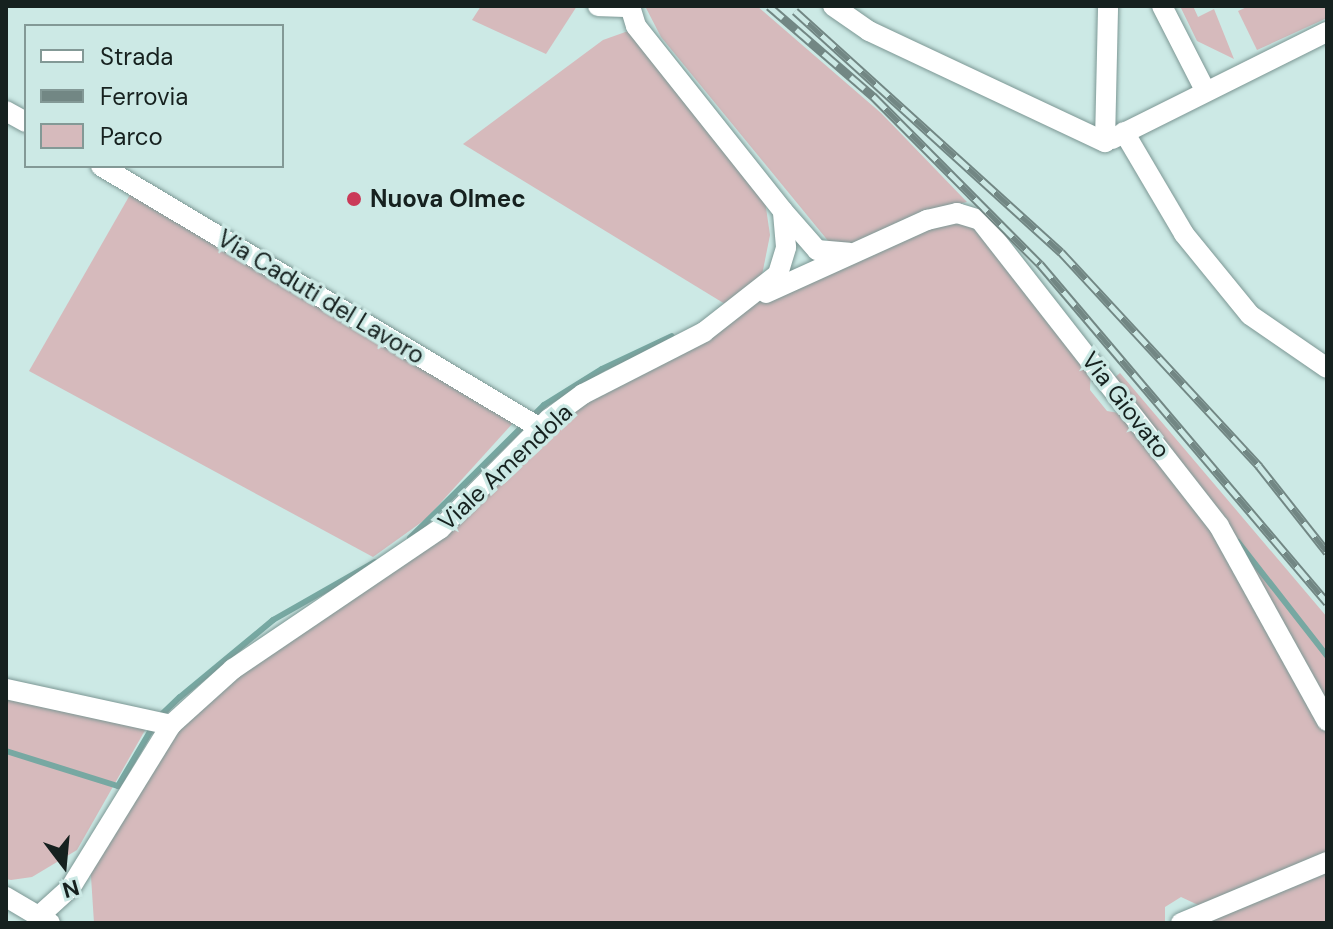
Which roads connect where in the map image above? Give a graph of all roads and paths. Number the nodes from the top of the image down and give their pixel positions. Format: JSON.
{"nodes":[{"id":1,"x":598,"y":6,"type":"edge"},
{"id":2,"x":833,"y":6,"type":"edge"},
{"id":3,"x":1108,"y":6,"type":"edge"},
{"id":4,"x":1162,"y":6,"type":"edge"},
{"id":5,"x":630,"y":7,"type":"edge"},
{"id":6,"x":1327,"y":32,"type":"edge"},
{"id":7,"x":1205,"y":90,"type":"junction"},
{"id":8,"x":6,"y":111,"type":"edge"},
{"id":9,"x":24,"y":121,"type":"edge"},
{"id":10,"x":1115,"y":137,"type":"junction"},
{"id":11,"x":104,"y":168,"type":"edge"},
{"id":12,"x":783,"y":211,"type":"junction"},
{"id":13,"x":849,"y":253,"type":"junction"},
{"id":14,"x":751,"y":299,"type":"junction"},
{"id":15,"x":1327,"y":368,"type":"edge"},
{"id":16,"x":537,"y":426,"type":"junction"},
{"id":17,"x":6,"y":689,"type":"edge"},
{"id":18,"x":1327,"y":721,"type":"edge"},
{"id":19,"x":166,"y":724,"type":"junction"},
{"id":20,"x":1327,"y":862,"type":"edge"},
{"id":21,"x":6,"y":897,"type":"edge"},
{"id":22,"x":44,"y":920,"type":"edge"},
{"id":23,"x":1181,"y":923,"type":"edge"}],
"edges":[{"from":1,"to":5,"type":"street"},
{"from":2,"to":10,"type":"street"},
{"from":3,"to":10,"type":"street"},
{"from":4,"to":7,"type":"street"},
{"from":5,"to":12,"type":"street"},
{"from":6,"to":7,"type":"street"},
{"from":7,"to":10,"type":"street"},
{"from":8,"to":9,"type":"street"},
{"from":10,"to":15,"type":"street"},
{"from":11,"to":16,"type":"street","name":"Via Caduti del Lavoro"},
{"from":12,"to":13,"type":"street"},
{"from":12,"to":14,"type":"street","name":"Viale Amendola"},
{"from":13,"to":14,"type":"street","name":"Via Giovato"},
{"from":13,"to":18,"type":"street","name":"Via Giovato"},
{"from":14,"to":16,"type":"street","name":"Viale Amendola"},
{"from":16,"to":19,"type":"street","name":"Viale Amendola"},
{"from":17,"to":19,"type":"street"},
{"from":19,"to":22,"type":"street","name":"Viale Amendola"},
{"from":20,"to":23,"type":"street"},
{"from":21,"to":22,"type":"street"}]}
